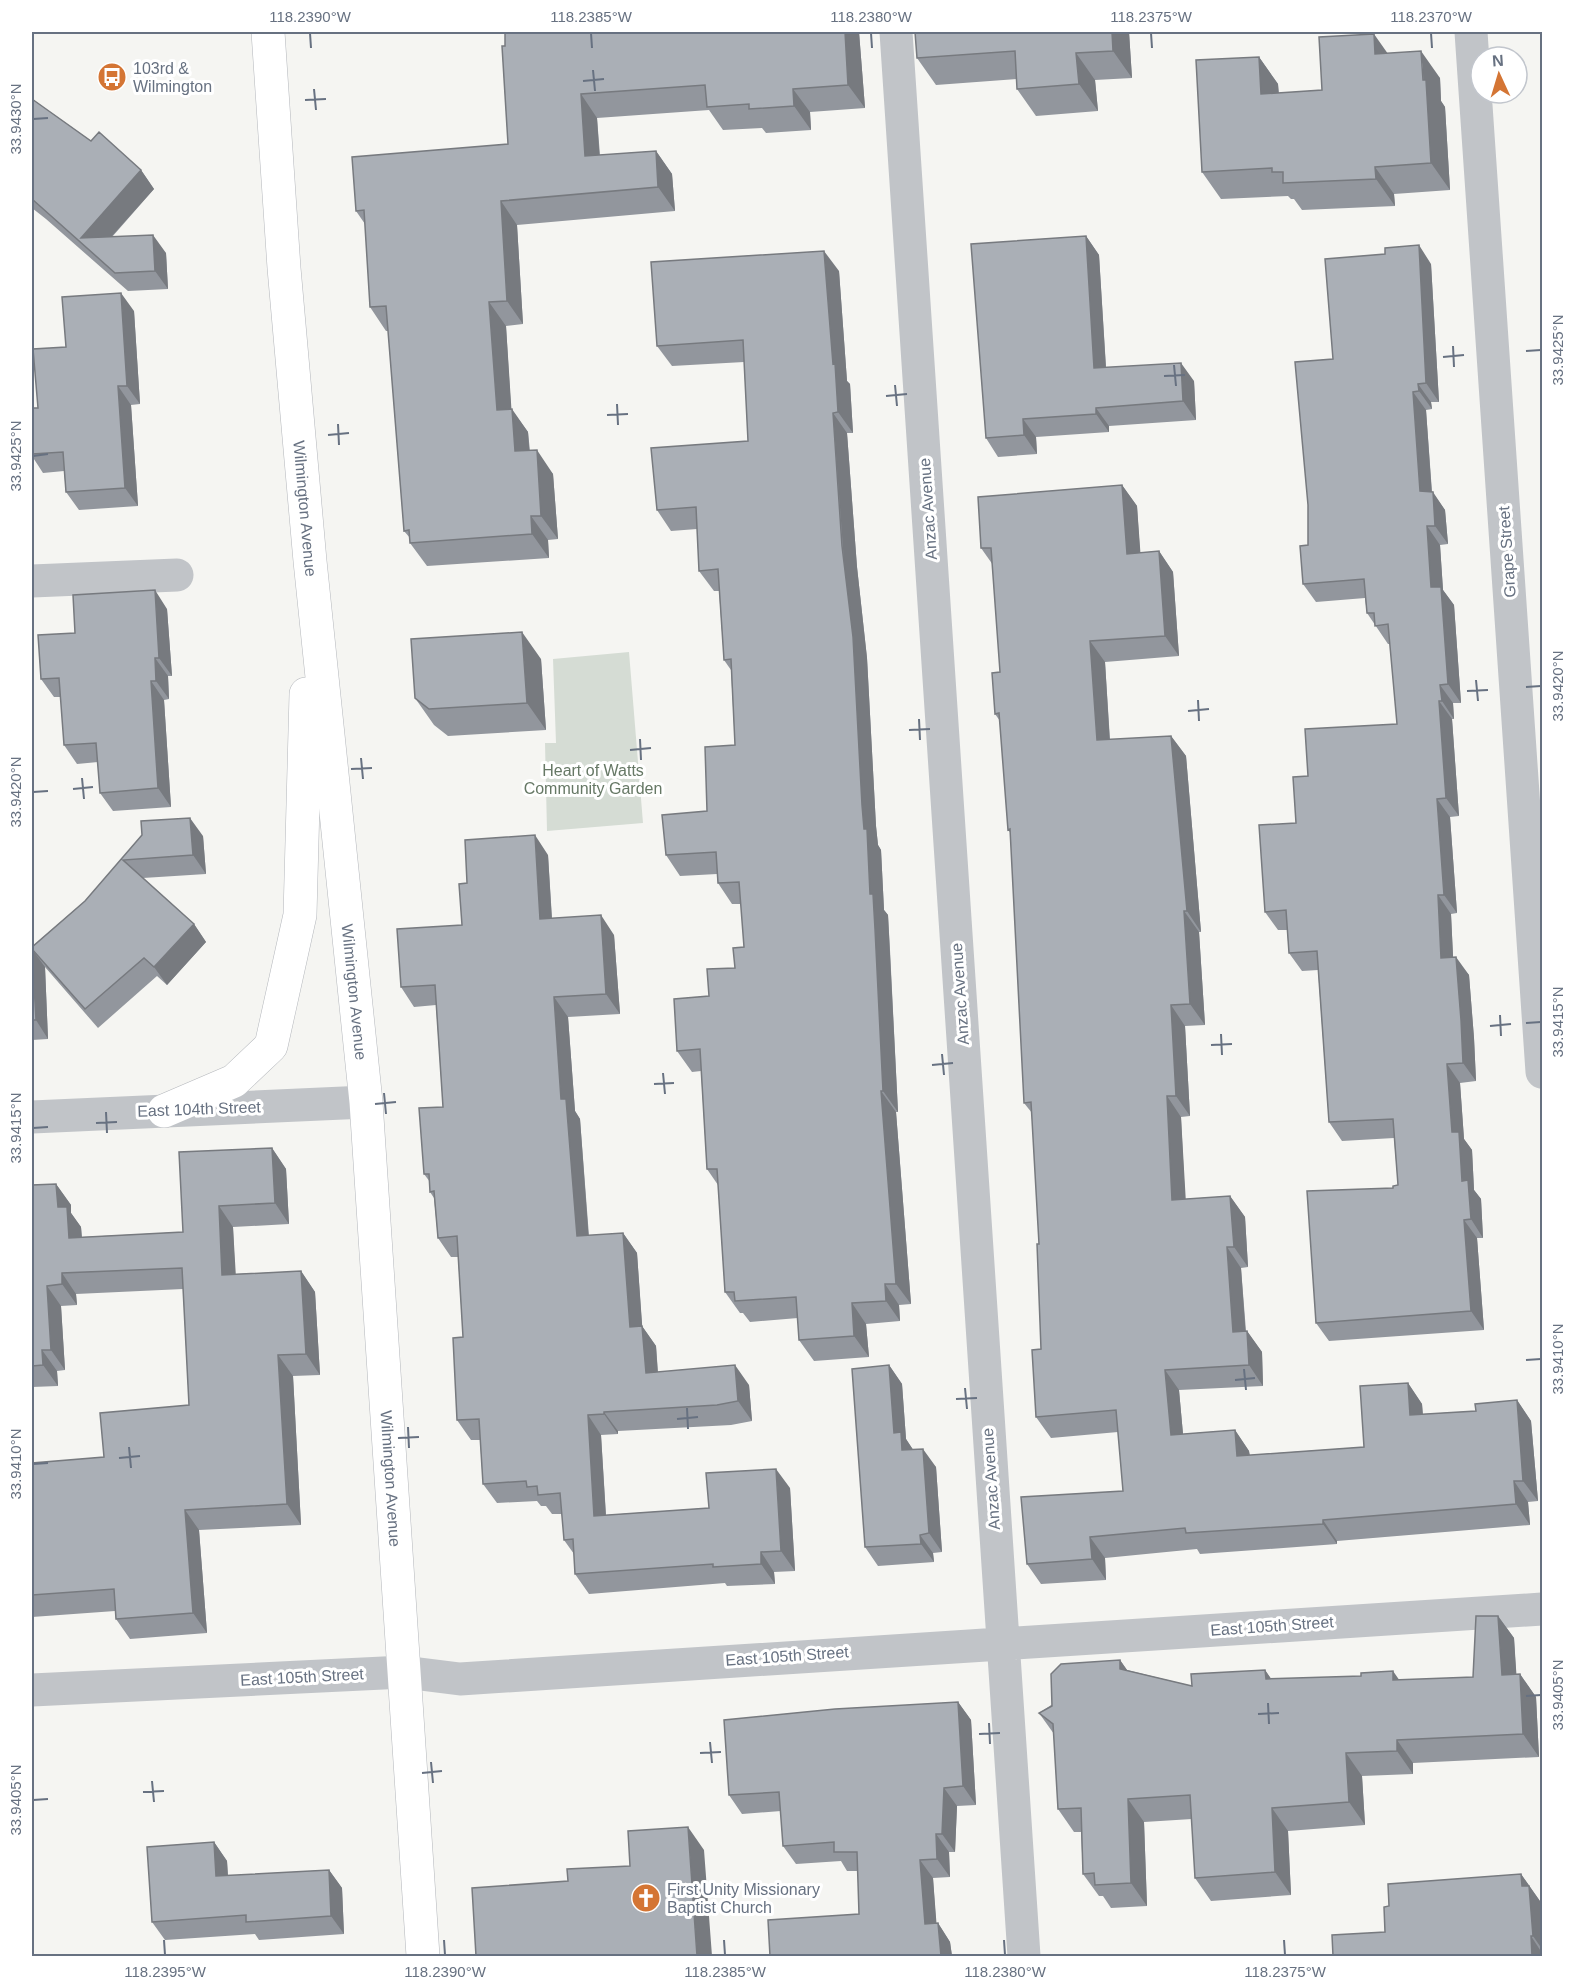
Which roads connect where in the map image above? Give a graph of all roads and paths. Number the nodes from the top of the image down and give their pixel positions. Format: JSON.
{"nodes":[{"id":1,"x":268,"y":32,"type":"edge"},
{"id":2,"x":896,"y":32,"type":"edge"},
{"id":3,"x":1471,"y":32,"type":"edge"},
{"id":4,"x":310,"y":561,"type":"junction"},
{"id":5,"x":177,"y":574,"type":"dead end"},
{"id":6,"x":32,"y":581,"type":"edge"},
{"id":7,"x":1542,"y":1072,"type":"edge"},
{"id":8,"x":366,"y":1102,"type":"junction"},
{"id":9,"x":164,"y":1111,"type":"junction"},
{"id":10,"x":32,"y":1117,"type":"edge"},
{"id":11,"x":1542,"y":1609,"type":"edge"},
{"id":12,"x":1002,"y":1643,"type":"junction"},
{"id":13,"x":404,"y":1672,"type":"junction"},
{"id":14,"x":32,"y":1689,"type":"edge"},
{"id":15,"x":423,"y":1956,"type":"edge"},
{"id":16,"x":1024,"y":1956,"type":"edge"}],
"edges":[{"from":1,"to":4,"type":"main road","name":"Wilmington Avenue"},
{"from":2,"to":12,"type":"street","name":"Anzac Avenue"},
{"from":3,"to":7,"type":"street","name":"Grape Street"},
{"from":4,"to":8,"type":"main road","name":"Wilmington Avenue"},
{"from":4,"to":9,"type":"main road"},
{"from":5,"to":6,"type":"street"},
{"from":8,"to":9,"type":"street","name":"East 104th Street"},
{"from":8,"to":13,"type":"main road","name":"Wilmington Avenue"},
{"from":9,"to":10,"type":"street","name":"East 104th Street"},
{"from":11,"to":12,"type":"street","name":"East 105th Street"},
{"from":12,"to":13,"type":"street","name":"East 105th Street"},
{"from":12,"to":16,"type":"street","name":"Anzac Avenue"},
{"from":13,"to":14,"type":"street","name":"East 105th Street"},
{"from":13,"to":15,"type":"main road","name":"Wilmington Avenue"}]}
